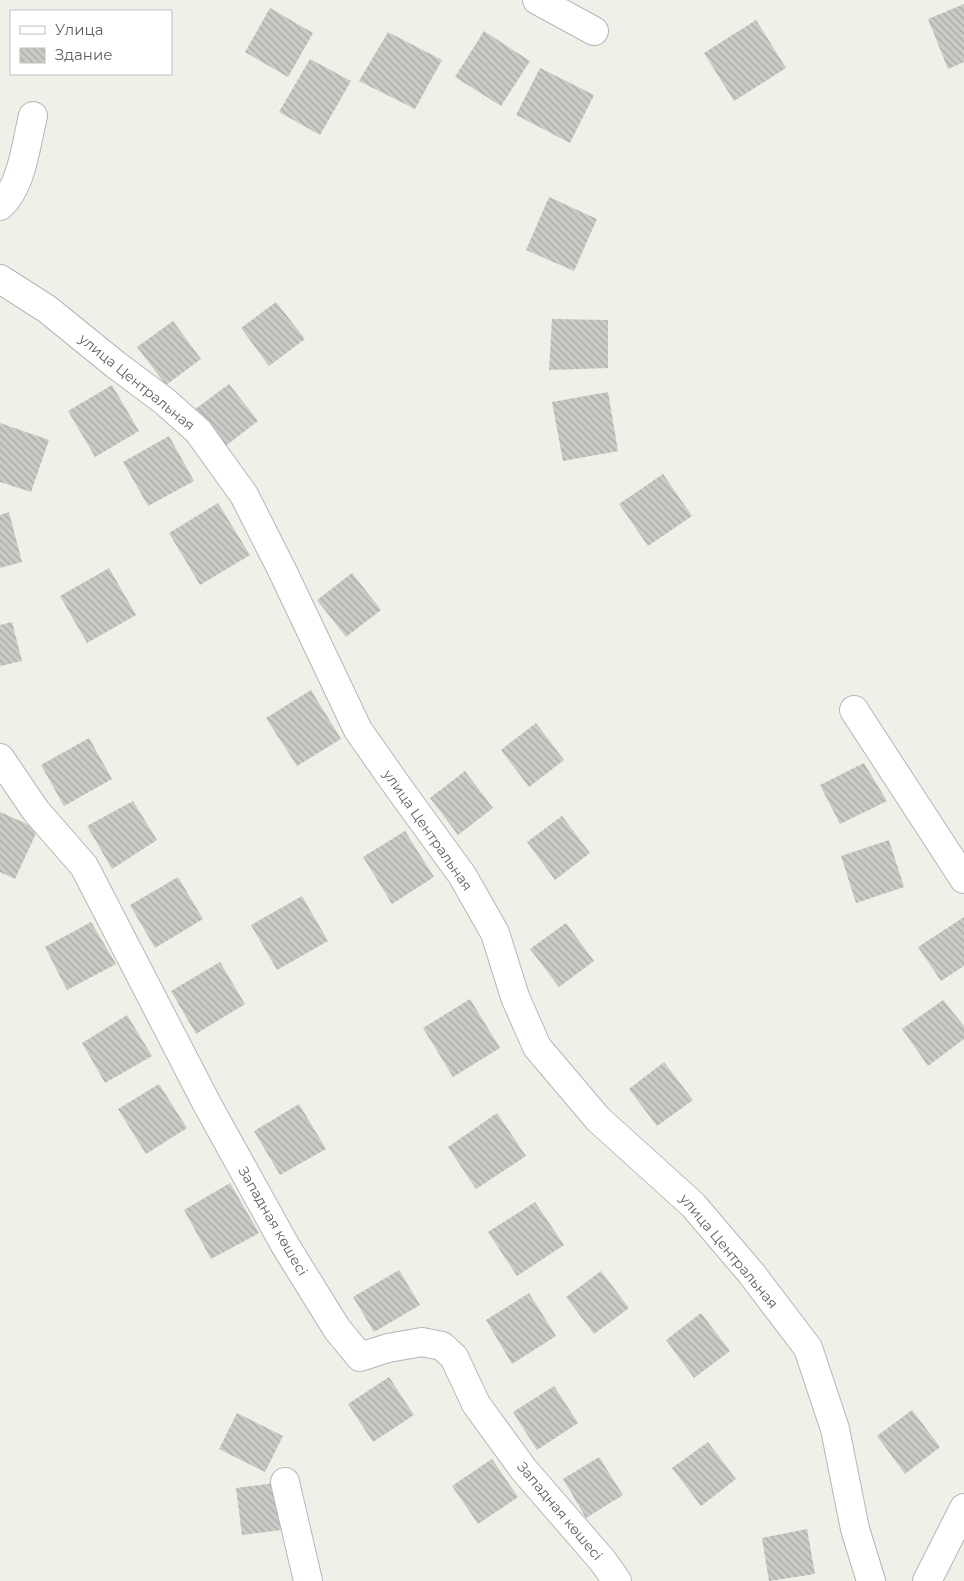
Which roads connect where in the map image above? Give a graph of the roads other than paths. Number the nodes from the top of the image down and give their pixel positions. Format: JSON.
{"nodes":[{"id":1,"x":537,"y":0,"type":"edge"},
{"id":2,"x":594,"y":31,"type":"dead end"},
{"id":3,"x":33,"y":116,"type":"dead end"},
{"id":4,"x":0,"y":206,"type":"edge"},
{"id":5,"x":0,"y":279,"type":"edge"},
{"id":6,"x":854,"y":710,"type":"dead end"},
{"id":7,"x":0,"y":758,"type":"edge"},
{"id":8,"x":964,"y":880,"type":"edge"},
{"id":9,"x":285,"y":1482,"type":"dead end"},
{"id":10,"x":964,"y":1508,"type":"edge"},
{"id":11,"x":308,"y":1581,"type":"edge"},
{"id":12,"x":616,"y":1581,"type":"edge"},
{"id":13,"x":871,"y":1581,"type":"edge"},
{"id":14,"x":926,"y":1581,"type":"edge"}],
"edges":[{"from":1,"to":2,"type":"street"},
{"from":3,"to":4,"type":"street"},
{"from":5,"to":13,"type":"street","name":"улица Центральная"},
{"from":6,"to":8,"type":"street"},
{"from":7,"to":12,"type":"street","name":"Западная көшесі"},
{"from":9,"to":11,"type":"street"},
{"from":10,"to":14,"type":"street"}]}
